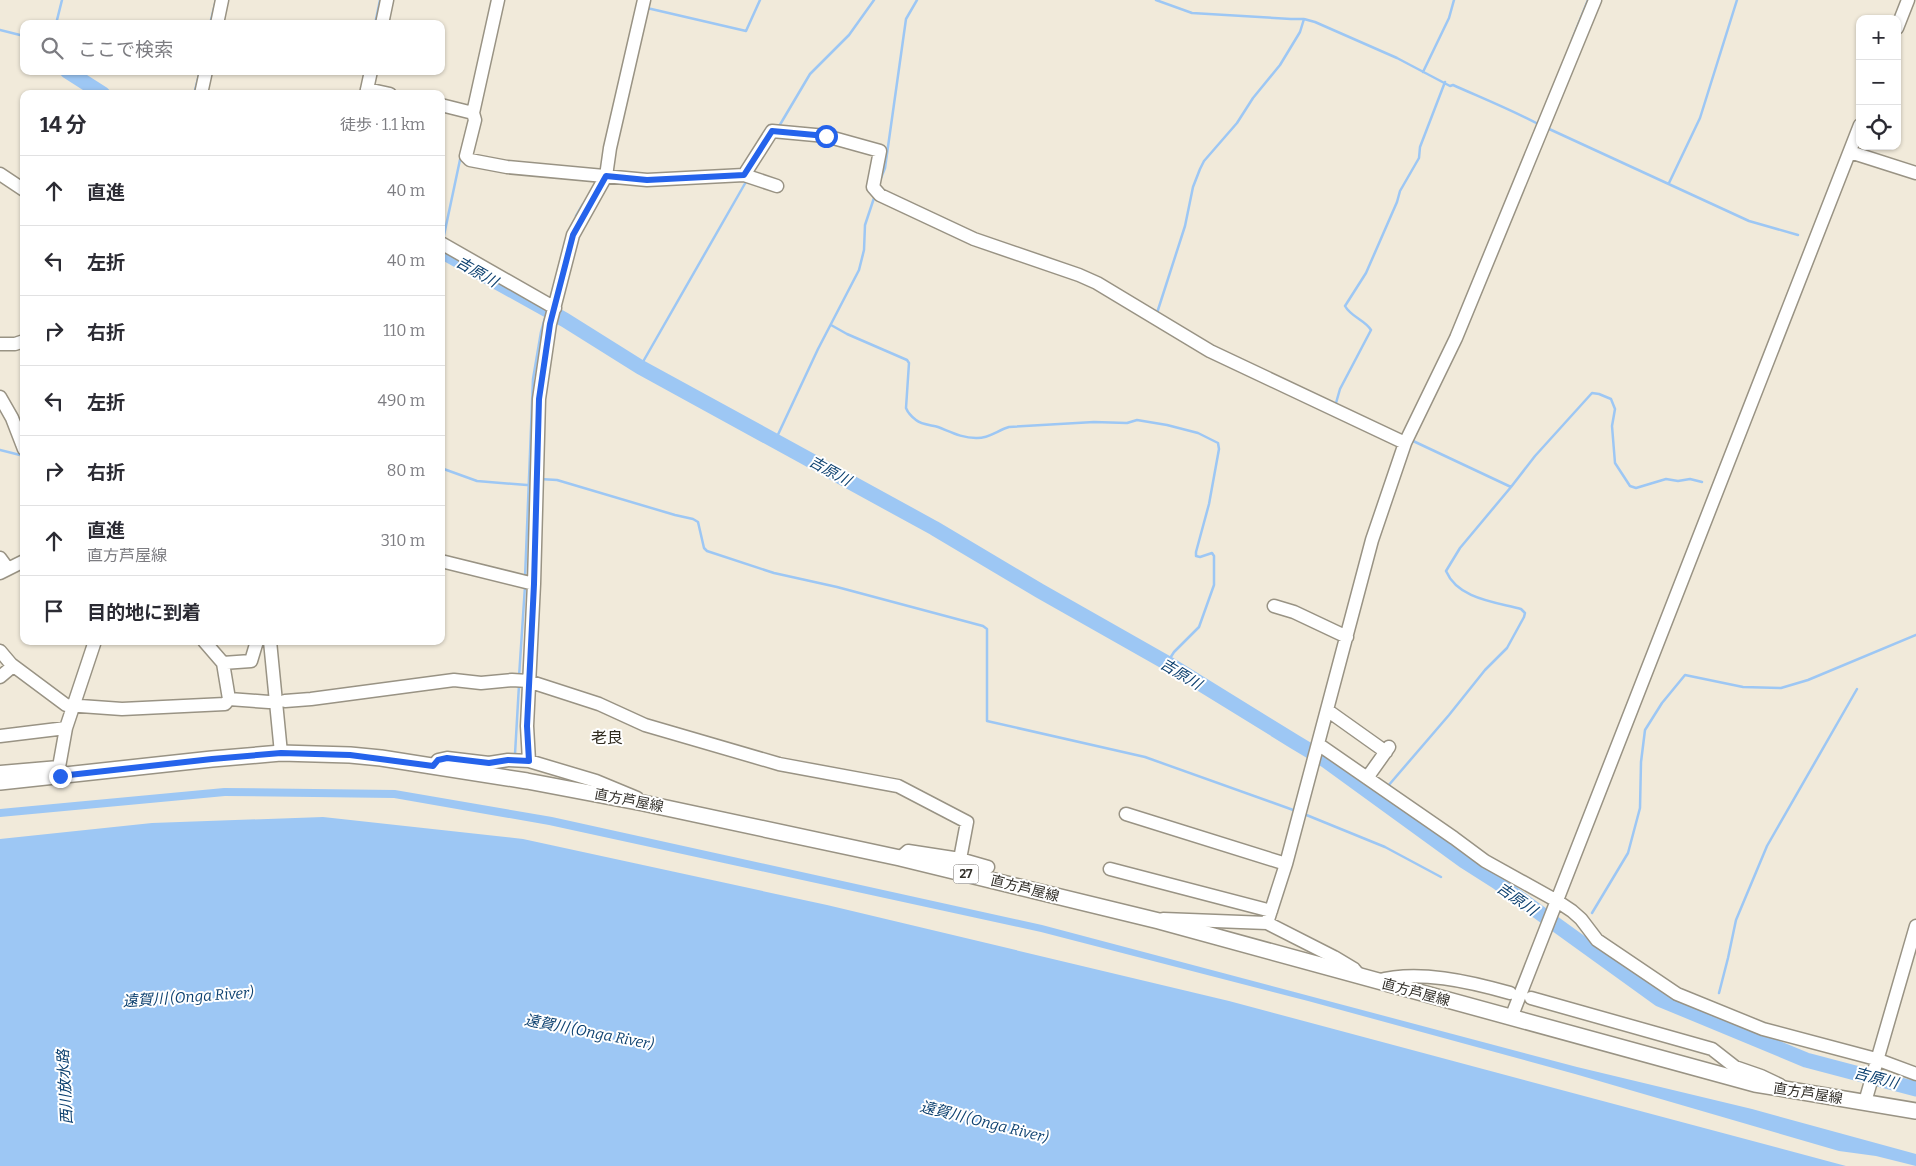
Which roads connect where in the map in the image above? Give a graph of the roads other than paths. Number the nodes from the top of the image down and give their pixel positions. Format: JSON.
{"nodes":[{"id":1,"x":222,"y":0,"type":"edge"},
{"id":2,"x":387,"y":0,"type":"edge"},
{"id":3,"x":498,"y":0,"type":"edge"},
{"id":4,"x":644,"y":0,"type":"edge"},
{"id":5,"x":1594,"y":0,"type":"edge"},
{"id":6,"x":1908,"y":0,"type":"edge"},
{"id":7,"x":1901,"y":18,"type":"edge"},
{"id":8,"x":218,"y":20,"type":"edge"},
{"id":9,"x":383,"y":20,"type":"edge"},
{"id":10,"x":205,"y":75,"type":"edge"},
{"id":11,"x":370,"y":75,"type":"edge"},
{"id":12,"x":202,"y":90,"type":"edge"},
{"id":13,"x":367,"y":90,"type":"edge"},
{"id":14,"x":445,"y":106,"type":"edge"},
{"id":15,"x":473,"y":113,"type":"junction"},
{"id":16,"x":1856,"y":136,"type":"edge"},
{"id":17,"x":1850,"y":152,"type":"junction"},
{"id":18,"x":1916,"y":173,"type":"edge"},
{"id":19,"x":0,"y":174,"type":"edge"},
{"id":20,"x":744,"y":175,"type":"junction"},
{"id":21,"x":606,"y":176,"type":"junction"},
{"id":22,"x":777,"y":186,"type":"dead end"},
{"id":23,"x":20,"y":187,"type":"edge"},
{"id":24,"x":445,"y":245,"type":"edge"},
{"id":25,"x":555,"y":308,"type":"junction"},
{"id":26,"x":20,"y":342,"type":"edge"},
{"id":27,"x":0,"y":344,"type":"edge"},
{"id":28,"x":0,"y":397,"type":"edge"},
{"id":29,"x":20,"y":439,"type":"edge"},
{"id":30,"x":1405,"y":443,"type":"junction"},
{"id":31,"x":0,"y":558,"type":"edge"},
{"id":32,"x":445,"y":562,"type":"edge"},
{"id":33,"x":20,"y":563,"type":"edge"},
{"id":34,"x":4,"y":571,"type":"edge"},
{"id":35,"x":534,"y":584,"type":"junction"},
{"id":36,"x":1274,"y":606,"type":"dead end"},
{"id":37,"x":1347,"y":636,"type":"junction"},
{"id":38,"x":94,"y":645,"type":"edge"},
{"id":39,"x":207,"y":645,"type":"edge"},
{"id":40,"x":255,"y":645,"type":"edge"},
{"id":41,"x":270,"y":645,"type":"edge"},
{"id":42,"x":0,"y":651,"type":"edge"},
{"id":43,"x":223,"y":663,"type":"junction"},
{"id":44,"x":13,"y":666,"type":"junction"},
{"id":45,"x":0,"y":677,"type":"edge"},
{"id":46,"x":528,"y":681,"type":"junction"},
{"id":47,"x":229,"y":699,"type":"junction"},
{"id":48,"x":285,"y":701,"type":"dead end"},
{"id":49,"x":269,"y":702,"type":"dead end"},
{"id":50,"x":74,"y":706,"type":"junction"},
{"id":51,"x":1327,"y":710,"type":"junction"},
{"id":52,"x":66,"y":728,"type":"junction"},
{"id":53,"x":0,"y":736,"type":"edge"},
{"id":54,"x":1318,"y":744,"type":"junction"},
{"id":55,"x":281,"y":753,"type":"junction"},
{"id":56,"x":529,"y":761,"type":"junction"},
{"id":57,"x":433,"y":766,"type":"junction"},
{"id":58,"x":0,"y":772,"type":"edge"},
{"id":59,"x":60,"y":772,"type":"junction"},
{"id":60,"x":1367,"y":778,"type":"junction"},
{"id":61,"x":0,"y":782,"type":"edge"},
{"id":62,"x":643,"y":803,"type":"junction"},
{"id":63,"x":1126,"y":814,"type":"dead end"},
{"id":64,"x":900,"y":858,"type":"junction"},
{"id":65,"x":960,"y":859,"type":"junction"},
{"id":66,"x":1286,"y":864,"type":"junction"},
{"id":67,"x":988,"y":867,"type":"dead end"},
{"id":68,"x":1110,"y":869,"type":"dead end"},
{"id":69,"x":1556,"y":905,"type":"junction"},
{"id":70,"x":1269,"y":917,"type":"junction"},
{"id":71,"x":1159,"y":922,"type":"junction"},
{"id":72,"x":1916,"y":926,"type":"edge"},
{"id":73,"x":1361,"y":977,"type":"junction"},
{"id":74,"x":1376,"y":981,"type":"junction"},
{"id":75,"x":1510,"y":993,"type":"dead end"},
{"id":76,"x":1531,"y":998,"type":"dead end"},
{"id":77,"x":1511,"y":1018,"type":"junction"},
{"id":78,"x":1875,"y":1061,"type":"junction"},
{"id":79,"x":1916,"y":1074,"type":"edge"},
{"id":80,"x":1789,"y":1090,"type":"junction"},
{"id":81,"x":1864,"y":1102,"type":"junction"},
{"id":82,"x":1916,"y":1111,"type":"edge"}],
"edges":[{"from":1,"to":8,"type":"street"},
{"from":2,"to":9,"type":"street"},
{"from":3,"to":15,"type":"street"},
{"from":4,"to":21,"type":"street"},
{"from":5,"to":30,"type":"street"},
{"from":6,"to":7,"type":"street"},
{"from":10,"to":12,"type":"street"},
{"from":11,"to":13,"type":"street"},
{"from":14,"to":15,"type":"street"},
{"from":15,"to":21,"type":"street"},
{"from":16,"to":17,"type":"street"},
{"from":17,"to":18,"type":"street"},
{"from":17,"to":69,"type":"street"},
{"from":19,"to":23,"type":"street"},
{"from":20,"to":21,"type":"street"},
{"from":20,"to":22,"type":"street"},
{"from":20,"to":30,"type":"street"},
{"from":21,"to":25,"type":"street"},
{"from":24,"to":25,"type":"street"},
{"from":25,"to":35,"type":"street"},
{"from":26,"to":27,"type":"street"},
{"from":28,"to":29,"type":"street"},
{"from":30,"to":37,"type":"street"},
{"from":31,"to":34,"type":"street"},
{"from":32,"to":35,"type":"street"},
{"from":33,"to":34,"type":"street"},
{"from":35,"to":46,"type":"street"},
{"from":36,"to":37,"type":"street"},
{"from":37,"to":51,"type":"street"},
{"from":38,"to":50,"type":"street"},
{"from":39,"to":43,"type":"street"},
{"from":40,"to":43,"type":"street"},
{"from":41,"to":55,"type":"street"},
{"from":42,"to":44,"type":"street"},
{"from":43,"to":47,"type":"street"},
{"from":44,"to":45,"type":"street"},
{"from":44,"to":50,"type":"street"},
{"from":46,"to":48,"type":"street"},
{"from":46,"to":56,"type":"street"},
{"from":46,"to":65,"type":"street"},
{"from":47,"to":49,"type":"street"},
{"from":47,"to":50,"type":"street"},
{"from":50,"to":52,"type":"street"},
{"from":51,"to":54,"type":"street"},
{"from":51,"to":60,"type":"street"},
{"from":52,"to":53,"type":"street"},
{"from":52,"to":59,"type":"street"},
{"from":54,"to":60,"type":"street"},
{"from":54,"to":66,"type":"street"},
{"from":55,"to":57,"type":"main road","name":"直方芦屋線","number":"27"},
{"from":55,"to":59,"type":"main road","name":"直方芦屋線","number":"27"},
{"from":56,"to":57,"type":"street"},
{"from":56,"to":62,"type":"street"},
{"from":57,"to":62,"type":"main road","name":"直方芦屋線","number":"27"},
{"from":58,"to":59,"type":"street"},
{"from":59,"to":61,"type":"main road","name":"直方芦屋線","number":"27"},
{"from":60,"to":69,"type":"street"},
{"from":62,"to":64,"type":"main road","name":"直方芦屋線","number":"27"},
{"from":63,"to":66,"type":"street"},
{"from":64,"to":65,"type":"street"},
{"from":64,"to":71,"type":"main road","name":"直方芦屋線","number":"27"},
{"from":65,"to":67,"type":"street"},
{"from":66,"to":70,"type":"street"},
{"from":68,"to":70,"type":"street"},
{"from":69,"to":77,"type":"street"},
{"from":69,"to":78,"type":"street"},
{"from":70,"to":71,"type":"street"},
{"from":70,"to":73,"type":"street"},
{"from":71,"to":73,"type":"main road","name":"直方芦屋線","number":"27"},
{"from":72,"to":78,"type":"street"},
{"from":73,"to":74,"type":"main road","name":"直方芦屋線","number":"27"},
{"from":74,"to":75,"type":"street"},
{"from":74,"to":77,"type":"main road","name":"直方芦屋線","number":"27"},
{"from":76,"to":80,"type":"street"},
{"from":77,"to":80,"type":"main road","name":"直方芦屋線","number":"27"},
{"from":78,"to":79,"type":"street"},
{"from":78,"to":81,"type":"street"},
{"from":80,"to":81,"type":"main road","name":"直方芦屋線","number":"27"},
{"from":81,"to":82,"type":"main road","name":"直方芦屋線","number":"27"}]}
